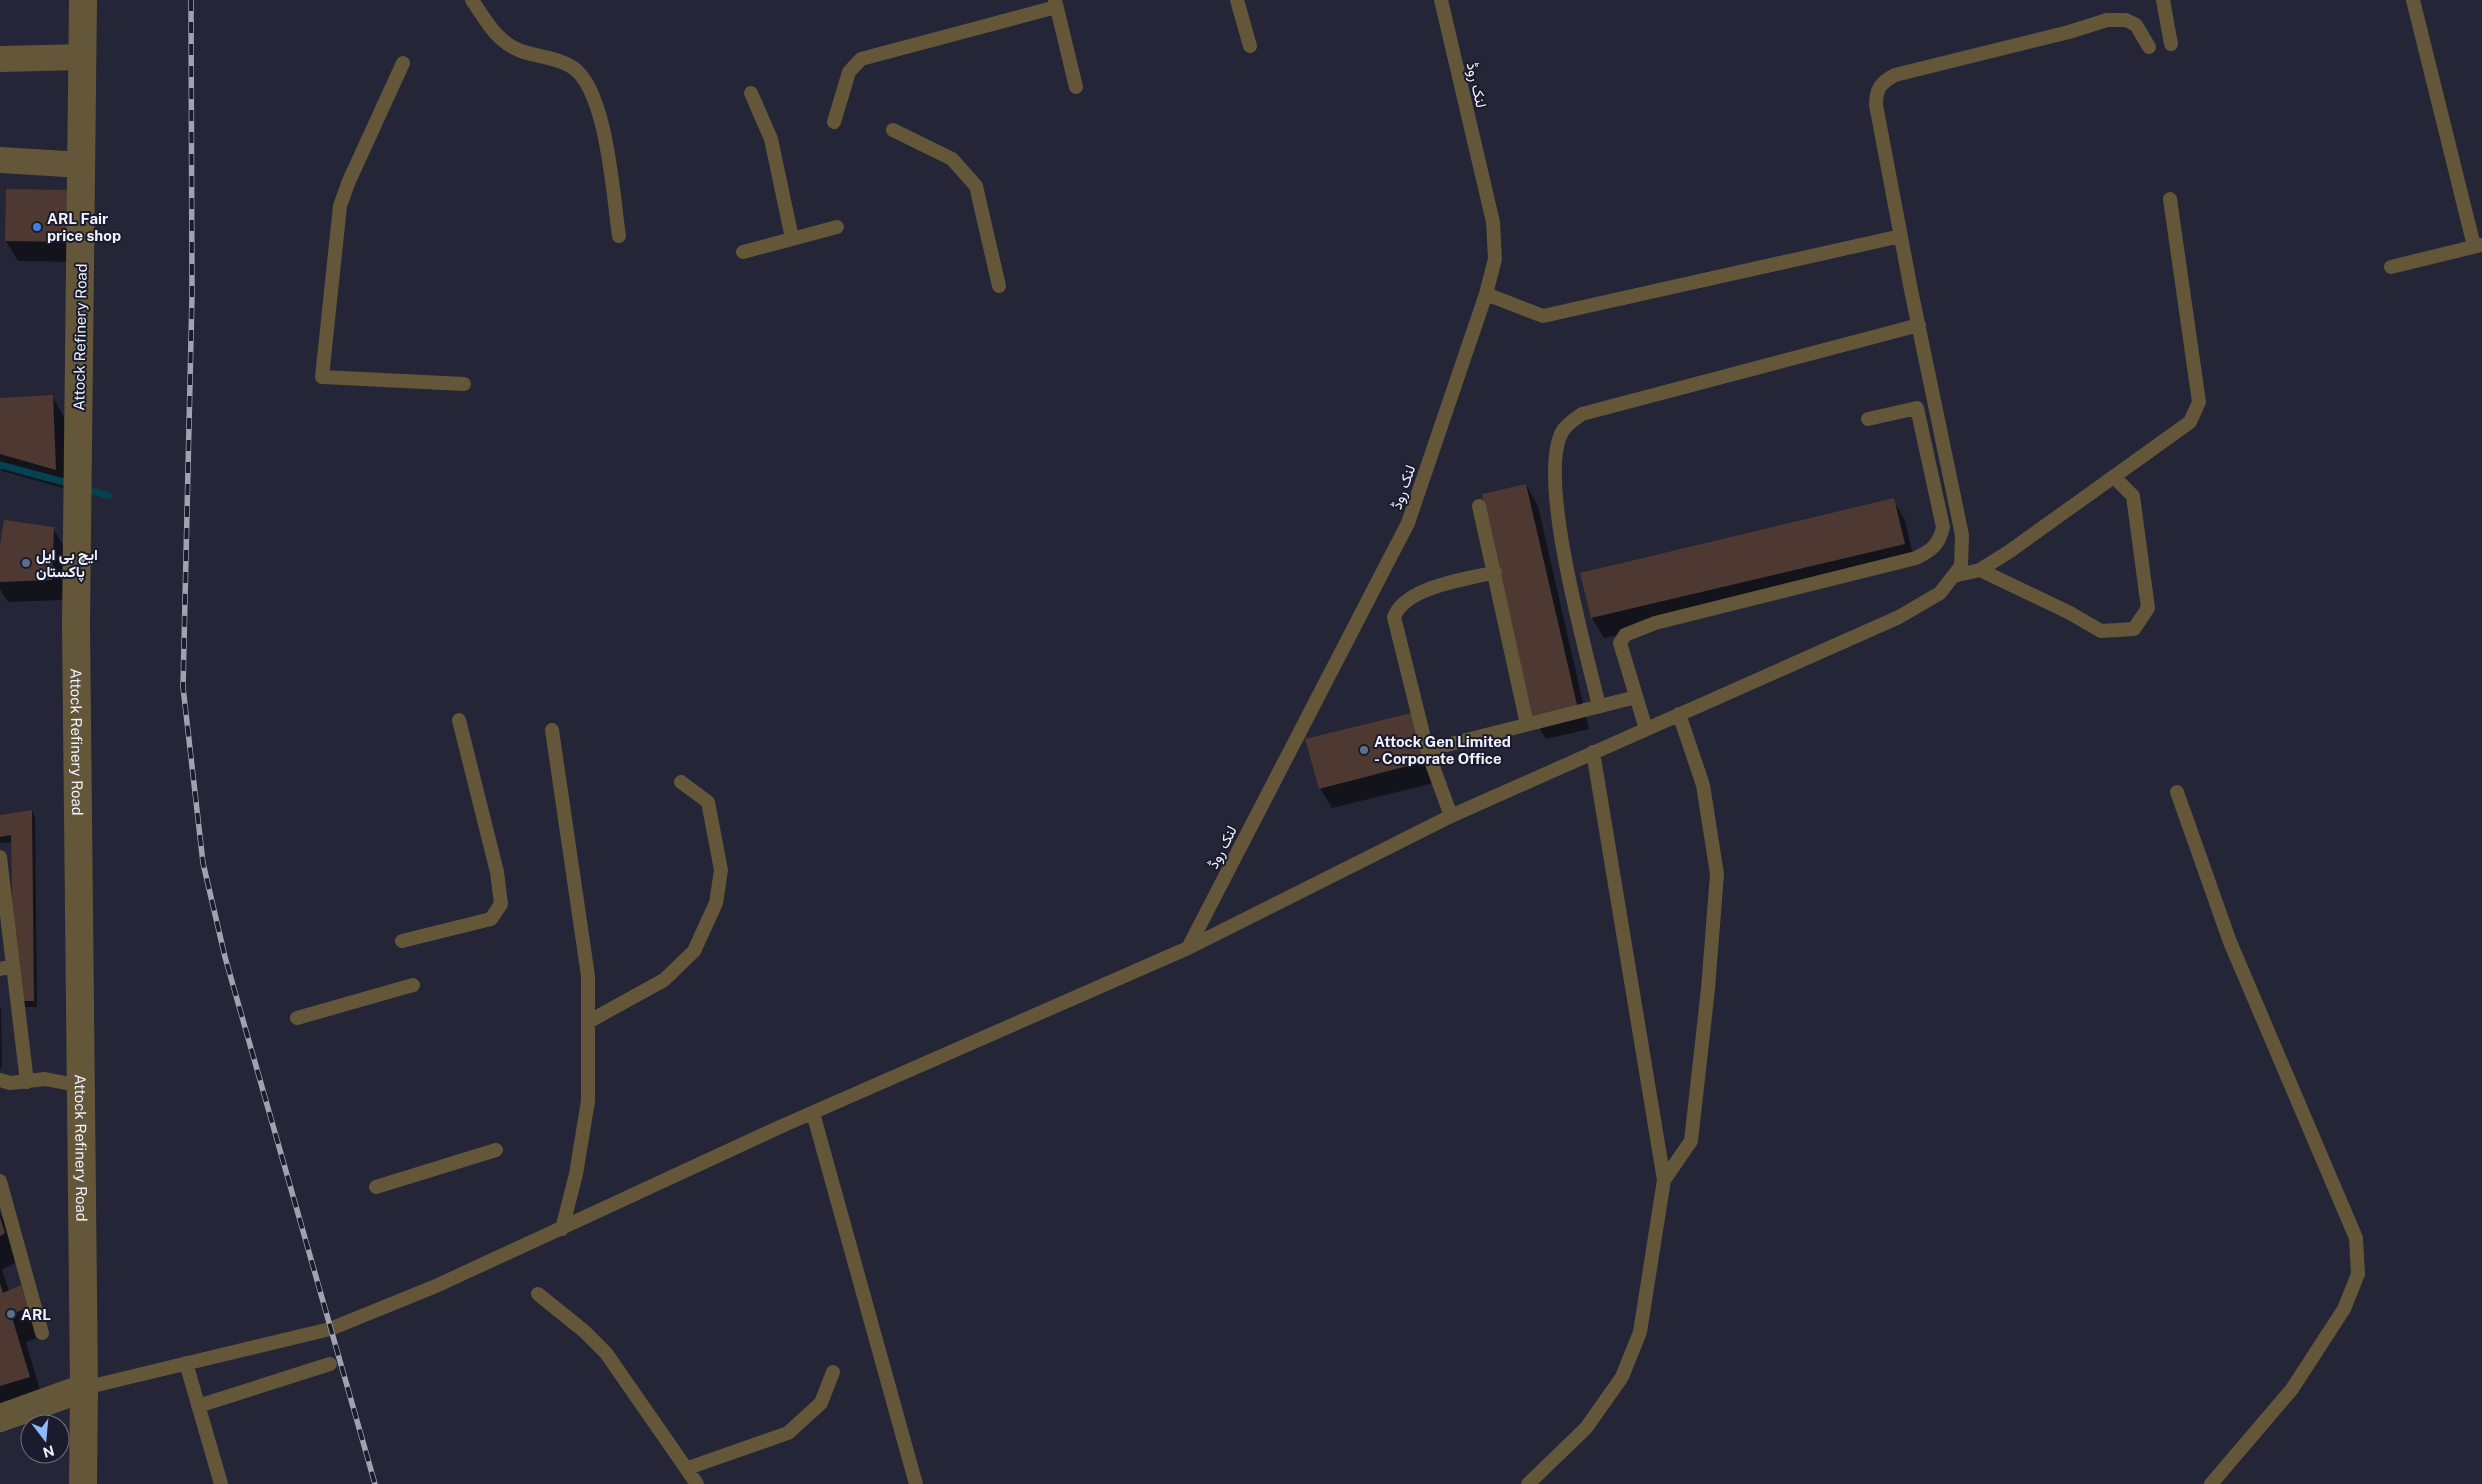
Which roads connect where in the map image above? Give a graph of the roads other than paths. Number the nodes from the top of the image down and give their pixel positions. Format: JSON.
{"nodes":[{"id":1,"x":83,"y":0,"type":"edge"},
{"id":2,"x":472,"y":0,"type":"edge"},
{"id":3,"x":1237,"y":0,"type":"edge"},
{"id":4,"x":1441,"y":0,"type":"edge"},
{"id":5,"x":2163,"y":0,"type":"edge"},
{"id":6,"x":2413,"y":0,"type":"edge"},
{"id":7,"x":1056,"y":3,"type":"edge"},
{"id":8,"x":2171,"y":44,"type":"dead end"},
{"id":9,"x":1250,"y":46,"type":"dead end"},
{"id":10,"x":2149,"y":47,"type":"dead end"},
{"id":11,"x":83,"y":58,"type":"junction"},
{"id":12,"x":0,"y":59,"type":"edge"},
{"id":13,"x":403,"y":62,"type":"dead end"},
{"id":14,"x":1076,"y":88,"type":"dead end"},
{"id":15,"x":751,"y":93,"type":"dead end"},
{"id":16,"x":834,"y":122,"type":"dead end"},
{"id":17,"x":894,"y":130,"type":"dead end"},
{"id":18,"x":0,"y":160,"type":"edge"},
{"id":19,"x":82,"y":165,"type":"junction"},
{"id":20,"x":2170,"y":199,"type":"dead end"},
{"id":21,"x":837,"y":227,"type":"dead end"},
{"id":22,"x":619,"y":236,"type":"dead end"},
{"id":23,"x":1901,"y":236,"type":"junction"},
{"id":24,"x":792,"y":238,"type":"junction"},
{"id":25,"x":2478,"y":245,"type":"edge"},
{"id":26,"x":743,"y":252,"type":"dead end"},
{"id":27,"x":2392,"y":267,"type":"dead end"},
{"id":28,"x":999,"y":286,"type":"dead end"},
{"id":29,"x":1486,"y":294,"type":"junction"},
{"id":30,"x":1918,"y":325,"type":"junction"},
{"id":31,"x":464,"y":384,"type":"dead end"},
{"id":32,"x":1868,"y":419,"type":"dead end"},
{"id":33,"x":2114,"y":477,"type":"junction"},
{"id":34,"x":1479,"y":506,"type":"dead end"},
{"id":35,"x":1980,"y":570,"type":"junction"},
{"id":36,"x":1495,"y":572,"type":"junction"},
{"id":37,"x":1953,"y":576,"type":"junction"},
{"id":38,"x":1636,"y":697,"type":"junction"},
{"id":39,"x":1599,"y":706,"type":"junction"},
{"id":40,"x":1679,"y":714,"type":"junction"},
{"id":41,"x":459,"y":720,"type":"dead end"},
{"id":42,"x":1528,"y":724,"type":"junction"},
{"id":43,"x":1646,"y":729,"type":"junction"},
{"id":44,"x":552,"y":730,"type":"dead end"},
{"id":45,"x":1427,"y":750,"type":"junction"},
{"id":46,"x":1593,"y":752,"type":"junction"},
{"id":47,"x":681,"y":782,"type":"dead end"},
{"id":48,"x":2177,"y":792,"type":"dead end"},
{"id":49,"x":1452,"y":816,"type":"junction"},
{"id":50,"x":0,"y":857,"type":"edge"},
{"id":51,"x":402,"y":940,"type":"dead end"},
{"id":52,"x":1188,"y":948,"type":"junction"},
{"id":53,"x":7,"y":967,"type":"edge"},
{"id":54,"x":413,"y":985,"type":"dead end"},
{"id":55,"x":297,"y":1018,"type":"dead end"},
{"id":56,"x":588,"y":1022,"type":"junction"},
{"id":57,"x":0,"y":1080,"type":"edge"},
{"id":58,"x":26,"y":1082,"type":"junction"},
{"id":59,"x":81,"y":1086,"type":"junction"},
{"id":60,"x":813,"y":1113,"type":"junction"},
{"id":61,"x":496,"y":1150,"type":"dead end"},
{"id":62,"x":1664,"y":1180,"type":"junction"},
{"id":63,"x":0,"y":1181,"type":"edge"},
{"id":64,"x":376,"y":1187,"type":"dead end"},
{"id":65,"x":562,"y":1229,"type":"junction"},
{"id":66,"x":538,"y":1294,"type":"dead end"},
{"id":67,"x":42,"y":1333,"type":"dead end"},
{"id":68,"x":186,"y":1363,"type":"junction"},
{"id":69,"x":330,"y":1364,"type":"dead end"},
{"id":70,"x":833,"y":1372,"type":"dead end"},
{"id":71,"x":84,"y":1388,"type":"junction"},
{"id":72,"x":198,"y":1406,"type":"junction"},
{"id":73,"x":0,"y":1418,"type":"edge"},
{"id":74,"x":688,"y":1468,"type":"junction"},
{"id":75,"x":83,"y":1484,"type":"edge"},
{"id":76,"x":221,"y":1484,"type":"edge"},
{"id":77,"x":697,"y":1484,"type":"edge"},
{"id":78,"x":916,"y":1484,"type":"edge"},
{"id":79,"x":1528,"y":1484,"type":"edge"},
{"id":80,"x":2211,"y":1484,"type":"edge"}],
"edges":[{"from":1,"to":11,"type":"street","name":"Attock Refinery Road"},
{"from":2,"to":22,"type":"lane"},
{"from":3,"to":9,"type":"lane"},
{"from":4,"to":29,"type":"lane","name":"لنک روڈ"},
{"from":5,"to":8,"type":"lane"},
{"from":6,"to":25,"type":"lane"},
{"from":7,"to":14,"type":"lane"},
{"from":7,"to":16,"type":"lane"},
{"from":10,"to":23,"type":"lane"},
{"from":11,"to":12,"type":"street"},
{"from":11,"to":19,"type":"street","name":"Attock Refinery Road"},
{"from":13,"to":31,"type":"lane"},
{"from":15,"to":24,"type":"lane"},
{"from":17,"to":28,"type":"lane"},
{"from":18,"to":19,"type":"street"},
{"from":19,"to":59,"type":"street","name":"Attock Refinery Road"},
{"from":20,"to":33,"type":"lane"},
{"from":21,"to":24,"type":"lane"},
{"from":23,"to":29,"type":"lane"},
{"from":23,"to":30,"type":"lane"},
{"from":24,"to":26,"type":"lane"},
{"from":25,"to":27,"type":"lane"},
{"from":29,"to":52,"type":"lane","name":"لنک روڈ"},
{"from":30,"to":37,"type":"lane"},
{"from":30,"to":39,"type":"lane"},
{"from":32,"to":38,"type":"lane"},
{"from":33,"to":35,"type":"lane"},
{"from":33,"to":35,"type":"lane"},
{"from":34,"to":36,"type":"lane"},
{"from":35,"to":37,"type":"lane"},
{"from":36,"to":42,"type":"lane"},
{"from":36,"to":45,"type":"lane"},
{"from":37,"to":40,"type":"lane"},
{"from":38,"to":39,"type":"lane"},
{"from":38,"to":43,"type":"lane"},
{"from":39,"to":42,"type":"lane"},
{"from":40,"to":43,"type":"lane"},
{"from":40,"to":62,"type":"lane"},
{"from":41,"to":51,"type":"lane"},
{"from":42,"to":45,"type":"lane"},
{"from":43,"to":46,"type":"lane"},
{"from":44,"to":56,"type":"lane"},
{"from":45,"to":49,"type":"lane"},
{"from":46,"to":49,"type":"lane"},
{"from":46,"to":62,"type":"lane"},
{"from":47,"to":56,"type":"lane"},
{"from":48,"to":80,"type":"lane"},
{"from":49,"to":52,"type":"lane"},
{"from":50,"to":53,"type":"lane"},
{"from":52,"to":60,"type":"lane"},
{"from":53,"to":58,"type":"lane"},
{"from":54,"to":55,"type":"lane"},
{"from":56,"to":65,"type":"lane"},
{"from":57,"to":58,"type":"lane"},
{"from":58,"to":59,"type":"lane"},
{"from":59,"to":71,"type":"street","name":"Attock Refinery Road"},
{"from":60,"to":65,"type":"lane"},
{"from":60,"to":78,"type":"lane"},
{"from":61,"to":64,"type":"lane"},
{"from":62,"to":79,"type":"lane"},
{"from":63,"to":67,"type":"lane"},
{"from":65,"to":68,"type":"lane"},
{"from":66,"to":74,"type":"lane"},
{"from":68,"to":71,"type":"lane"},
{"from":68,"to":72,"type":"lane"},
{"from":69,"to":72,"type":"lane"},
{"from":70,"to":74,"type":"lane"},
{"from":71,"to":73,"type":"street"},
{"from":71,"to":75,"type":"street","name":"Attock Refinery Road"},
{"from":72,"to":76,"type":"lane"},
{"from":74,"to":77,"type":"lane"}]}
